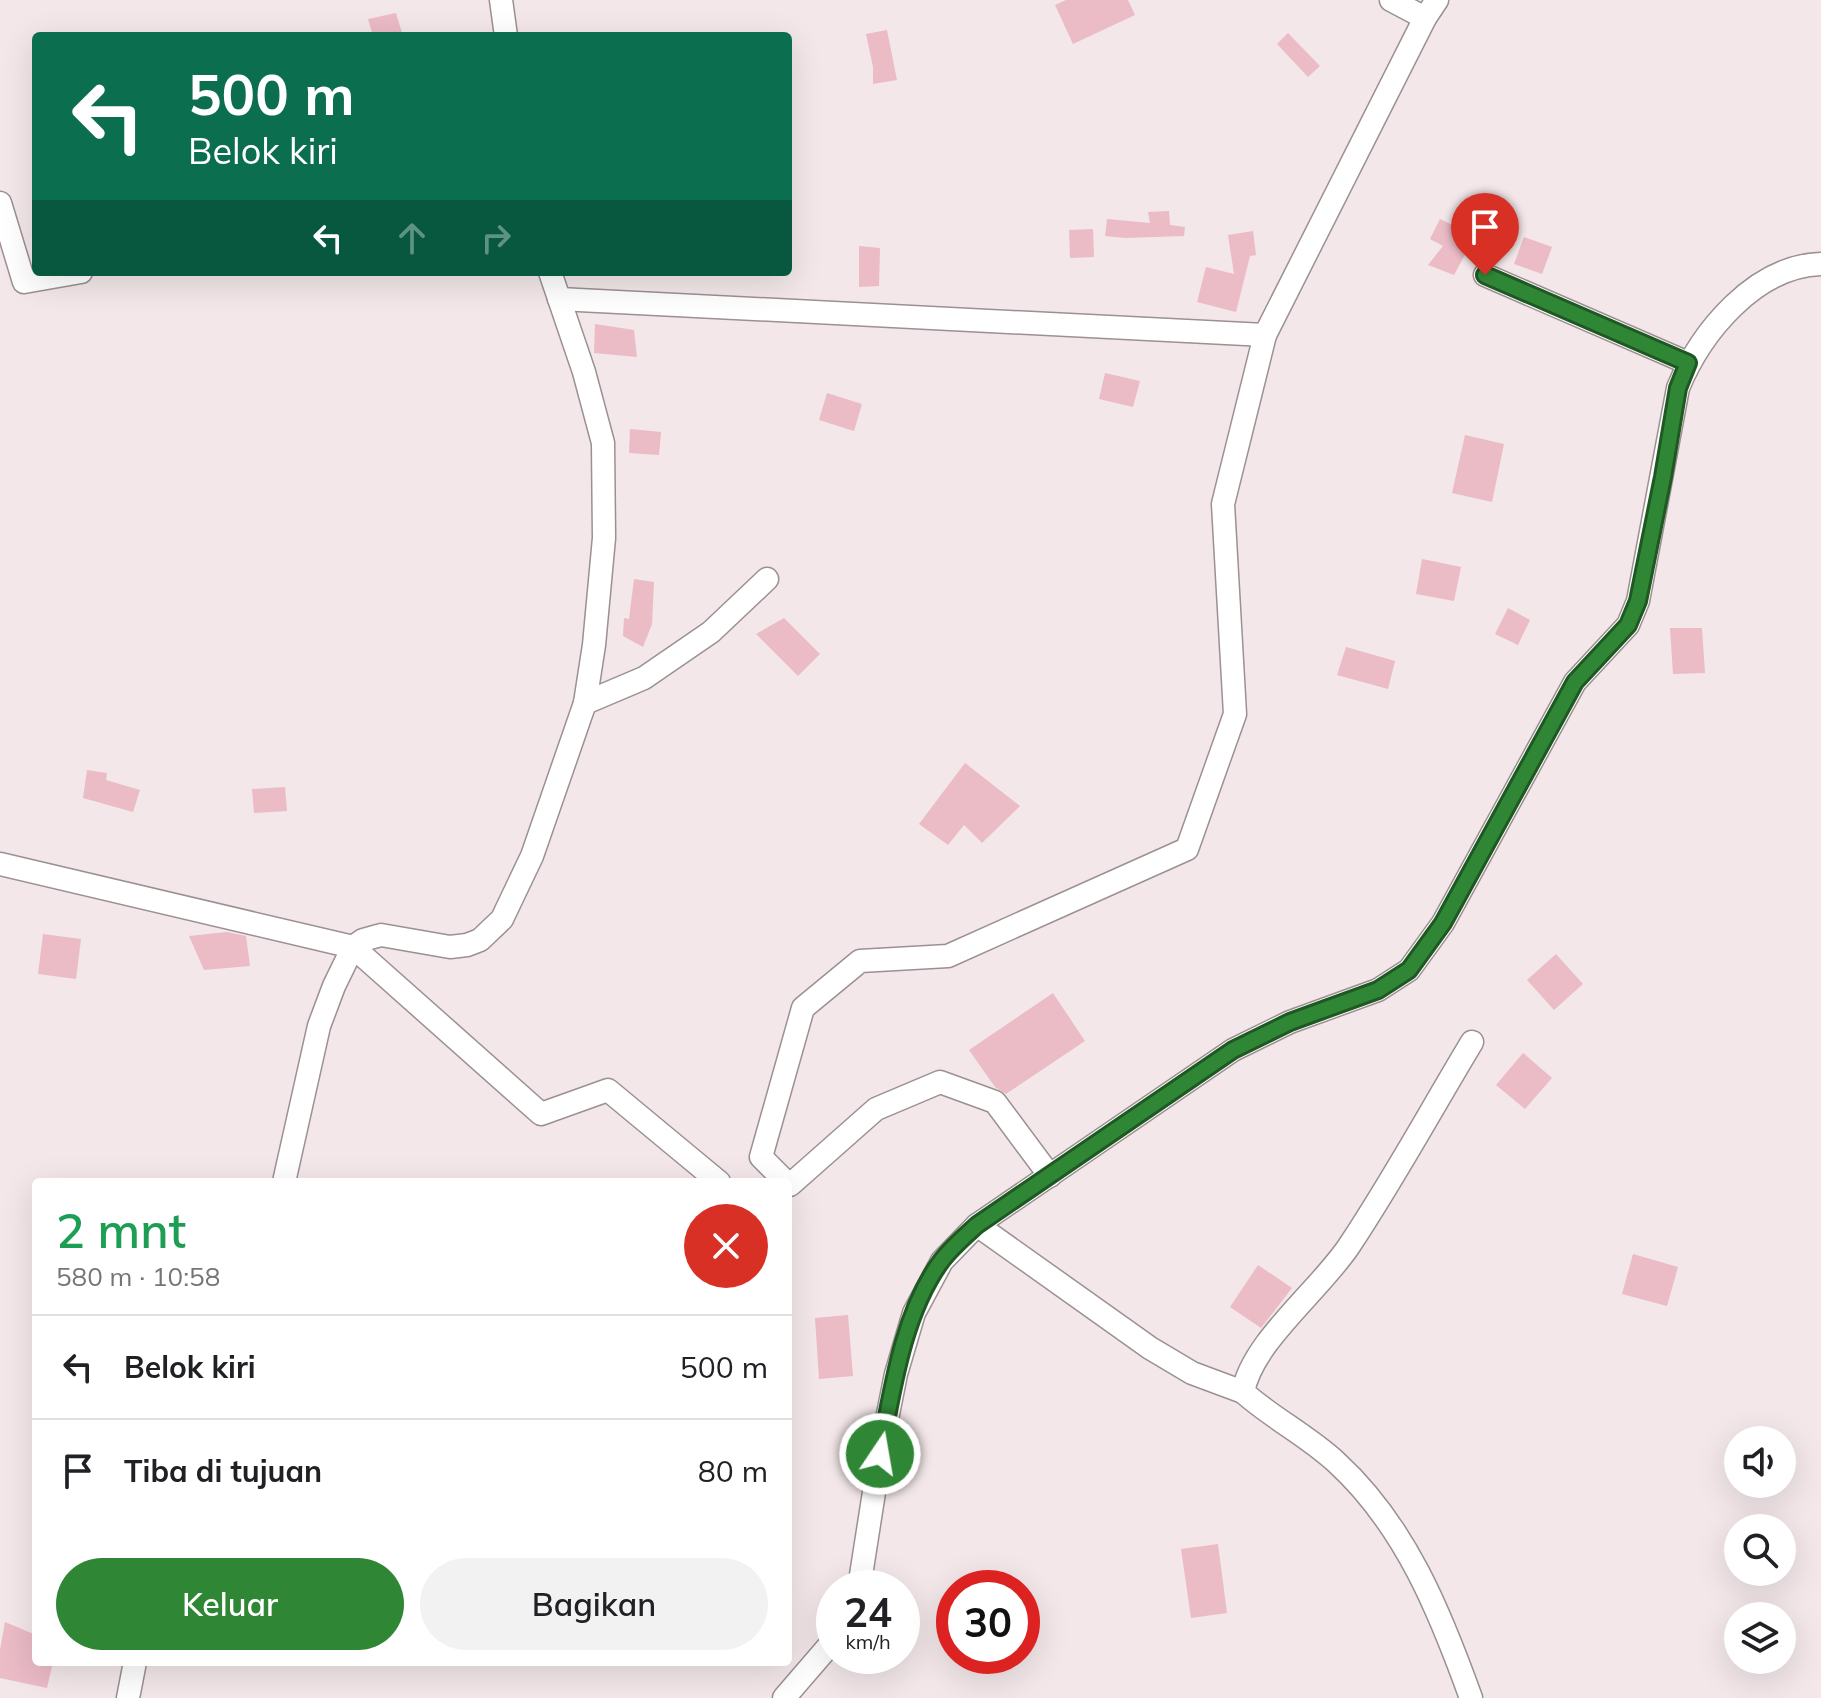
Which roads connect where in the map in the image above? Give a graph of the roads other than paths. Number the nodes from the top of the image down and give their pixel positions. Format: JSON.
{"nodes":[{"id":1,"x":501,"y":0,"type":"edge"},
{"id":2,"x":1391,"y":0,"type":"edge"},
{"id":3,"x":1431,"y":9,"type":"edge"},
{"id":4,"x":505,"y":32,"type":"edge"},
{"id":5,"x":0,"y":203,"type":"edge"},
{"id":6,"x":1821,"y":264,"type":"edge"},
{"id":7,"x":1485,"y":275,"type":"dead end"},
{"id":8,"x":58,"y":276,"type":"edge"},
{"id":9,"x":551,"y":276,"type":"edge"},
{"id":10,"x":559,"y":299,"type":"junction"},
{"id":11,"x":1265,"y":335,"type":"junction"},
{"id":12,"x":1688,"y":363,"type":"junction"},
{"id":13,"x":767,"y":579,"type":"dead end"},
{"id":14,"x":585,"y":703,"type":"junction"},
{"id":15,"x":0,"y":864,"type":"edge"},
{"id":16,"x":353,"y":947,"type":"junction"},
{"id":17,"x":1472,"y":1042,"type":"dead end"},
{"id":18,"x":1050,"y":1176,"type":"junction"},
{"id":19,"x":285,"y":1178,"type":"edge"},
{"id":20,"x":714,"y":1178,"type":"edge"},
{"id":21,"x":782,"y":1178,"type":"edge"},
{"id":22,"x":792,"y":1181,"type":"edge"},
{"id":23,"x":977,"y":1225,"type":"junction"},
{"id":24,"x":1243,"y":1392,"type":"junction"},
{"id":25,"x":862,"y":1570,"type":"edge"},
{"id":26,"x":816,"y":1661,"type":"edge"},
{"id":27,"x":134,"y":1666,"type":"edge"},
{"id":28,"x":128,"y":1698,"type":"edge"},
{"id":29,"x":784,"y":1698,"type":"edge"},
{"id":30,"x":1471,"y":1698,"type":"edge"}],
"edges":[{"from":1,"to":4,"type":"street"},
{"from":2,"to":3,"type":"street"},
{"from":3,"to":11,"type":"street"},
{"from":5,"to":8,"type":"street"},
{"from":6,"to":12,"type":"street"},
{"from":7,"to":12,"type":"street"},
{"from":9,"to":10,"type":"street"},
{"from":10,"to":11,"type":"street"},
{"from":10,"to":14,"type":"street"},
{"from":11,"to":21,"type":"street"},
{"from":12,"to":18,"type":"street"},
{"from":13,"to":14,"type":"street"},
{"from":14,"to":16,"type":"street"},
{"from":15,"to":16,"type":"street"},
{"from":16,"to":19,"type":"street"},
{"from":16,"to":20,"type":"street"},
{"from":17,"to":24,"type":"street"},
{"from":18,"to":22,"type":"street"},
{"from":18,"to":23,"type":"street"},
{"from":23,"to":24,"type":"street"},
{"from":23,"to":25,"type":"street"},
{"from":24,"to":30,"type":"street"},
{"from":26,"to":29,"type":"street"},
{"from":27,"to":28,"type":"street"}]}
